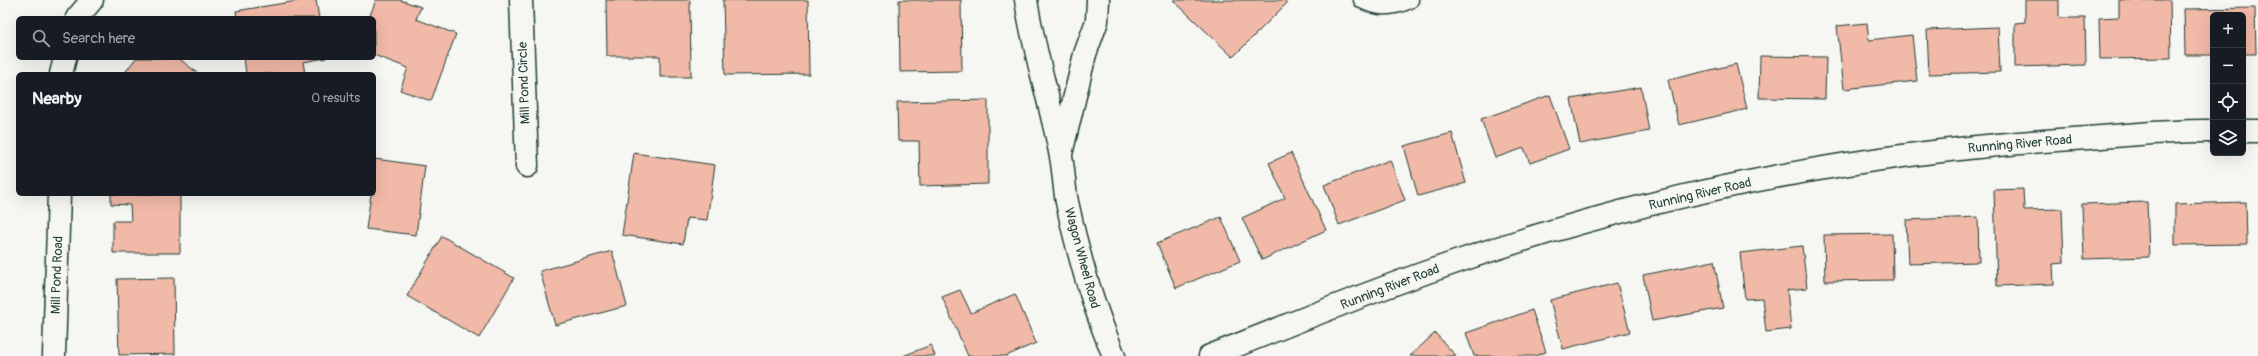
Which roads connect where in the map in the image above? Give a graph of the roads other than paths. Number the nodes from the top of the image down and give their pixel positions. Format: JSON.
{"nodes":[{"id":1,"x":92,"y":0,"type":"edge"},
{"id":2,"x":522,"y":0,"type":"edge"},
{"id":3,"x":1026,"y":0,"type":"edge"},
{"id":4,"x":1098,"y":0,"type":"edge"},
{"id":5,"x":1362,"y":0,"type":"edge"},
{"id":6,"x":1410,"y":0,"type":"edge"},
{"id":7,"x":79,"y":16,"type":"edge"},
{"id":8,"x":64,"y":60,"type":"edge"},
{"id":9,"x":62,"y":72,"type":"edge"},
{"id":10,"x":2210,"y":131,"type":"edge"},
{"id":11,"x":2246,"y":131,"type":"edge"},
{"id":12,"x":2258,"y":131,"type":"edge"},
{"id":13,"x":1061,"y":157,"type":"junction"},
{"id":14,"x":527,"y":166,"type":"dead end"},
{"id":15,"x":59,"y":196,"type":"edge"},
{"id":16,"x":54,"y":356,"type":"edge"},
{"id":17,"x":1114,"y":356,"type":"edge"},
{"id":18,"x":1210,"y":356,"type":"edge"}],
"edges":[{"from":1,"to":7,"type":"street"},
{"from":2,"to":14,"type":"street","name":"Mill Pond Circle"},
{"from":3,"to":13,"type":"street","name":"Wagon Wheel Road"},
{"from":4,"to":13,"type":"street","name":"Wagon Wheel Road"},
{"from":5,"to":6,"type":"lane"},
{"from":8,"to":9,"type":"street"},
{"from":10,"to":18,"type":"street","name":"Running River Road"},
{"from":11,"to":12,"type":"street"},
{"from":13,"to":17,"type":"street","name":"Wagon Wheel Road"},
{"from":15,"to":16,"type":"street","name":"Mill Pond Road"}]}
